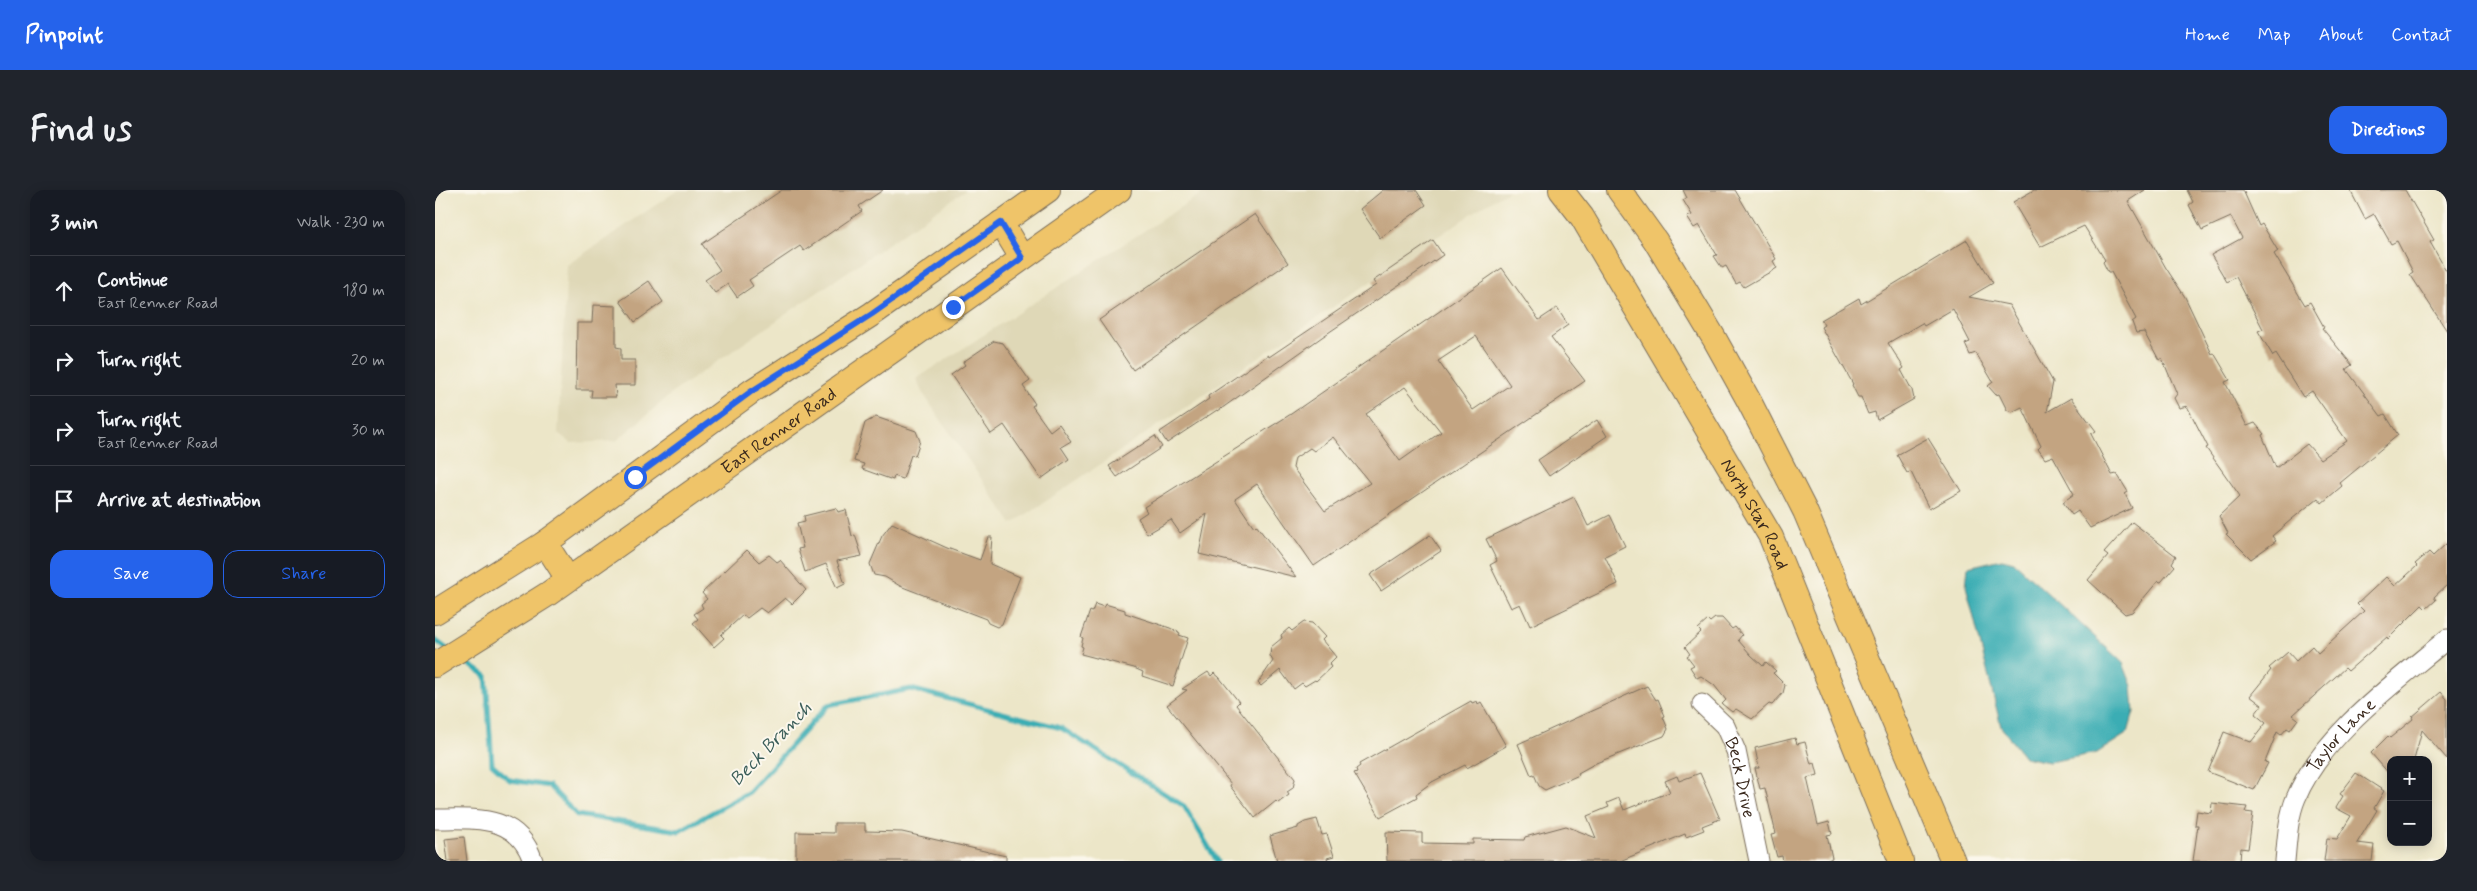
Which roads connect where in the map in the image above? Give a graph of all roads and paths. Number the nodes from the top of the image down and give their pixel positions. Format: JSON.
{"nodes":[{"id":1,"x":1048,"y":190,"type":"edge"},
{"id":2,"x":1119,"y":190,"type":"edge"},
{"id":3,"x":1561,"y":190,"type":"edge"},
{"id":4,"x":1619,"y":190,"type":"edge"},
{"id":5,"x":1001,"y":223,"type":"junction"},
{"id":6,"x":1022,"y":258,"type":"junction"},
{"id":7,"x":545,"y":543,"type":"junction"},
{"id":8,"x":568,"y":579,"type":"junction"},
{"id":9,"x":442,"y":606,"type":"edge"},
{"id":10,"x":2447,"y":639,"type":"edge"},
{"id":11,"x":435,"y":666,"type":"edge"},
{"id":12,"x":1702,"y":704,"type":"dead end"},
{"id":13,"x":435,"y":818,"type":"edge"},
{"id":14,"x":531,"y":856,"type":"edge"},
{"id":15,"x":1759,"y":861,"type":"edge"},
{"id":16,"x":1901,"y":861,"type":"edge"},
{"id":17,"x":1953,"y":861,"type":"edge"},
{"id":18,"x":2285,"y":861,"type":"edge"}],
"edges":[{"from":1,"to":5,"type":"main road"},
{"from":2,"to":6,"type":"main road","name":"East Renner Road"},
{"from":3,"to":16,"type":"main road","name":"North Star Road"},
{"from":4,"to":17,"type":"main road"},
{"from":5,"to":6,"type":"main road"},
{"from":5,"to":7,"type":"main road"},
{"from":6,"to":8,"type":"main road","name":"East Renner Road"},
{"from":7,"to":8,"type":"main road"},
{"from":7,"to":9,"type":"main road"},
{"from":8,"to":11,"type":"main road","name":"East Renner Road"},
{"from":10,"to":18,"type":"street","name":"Taylor Lane"},
{"from":12,"to":15,"type":"street","name":"Beck Drive"},
{"from":13,"to":14,"type":"street"}]}
